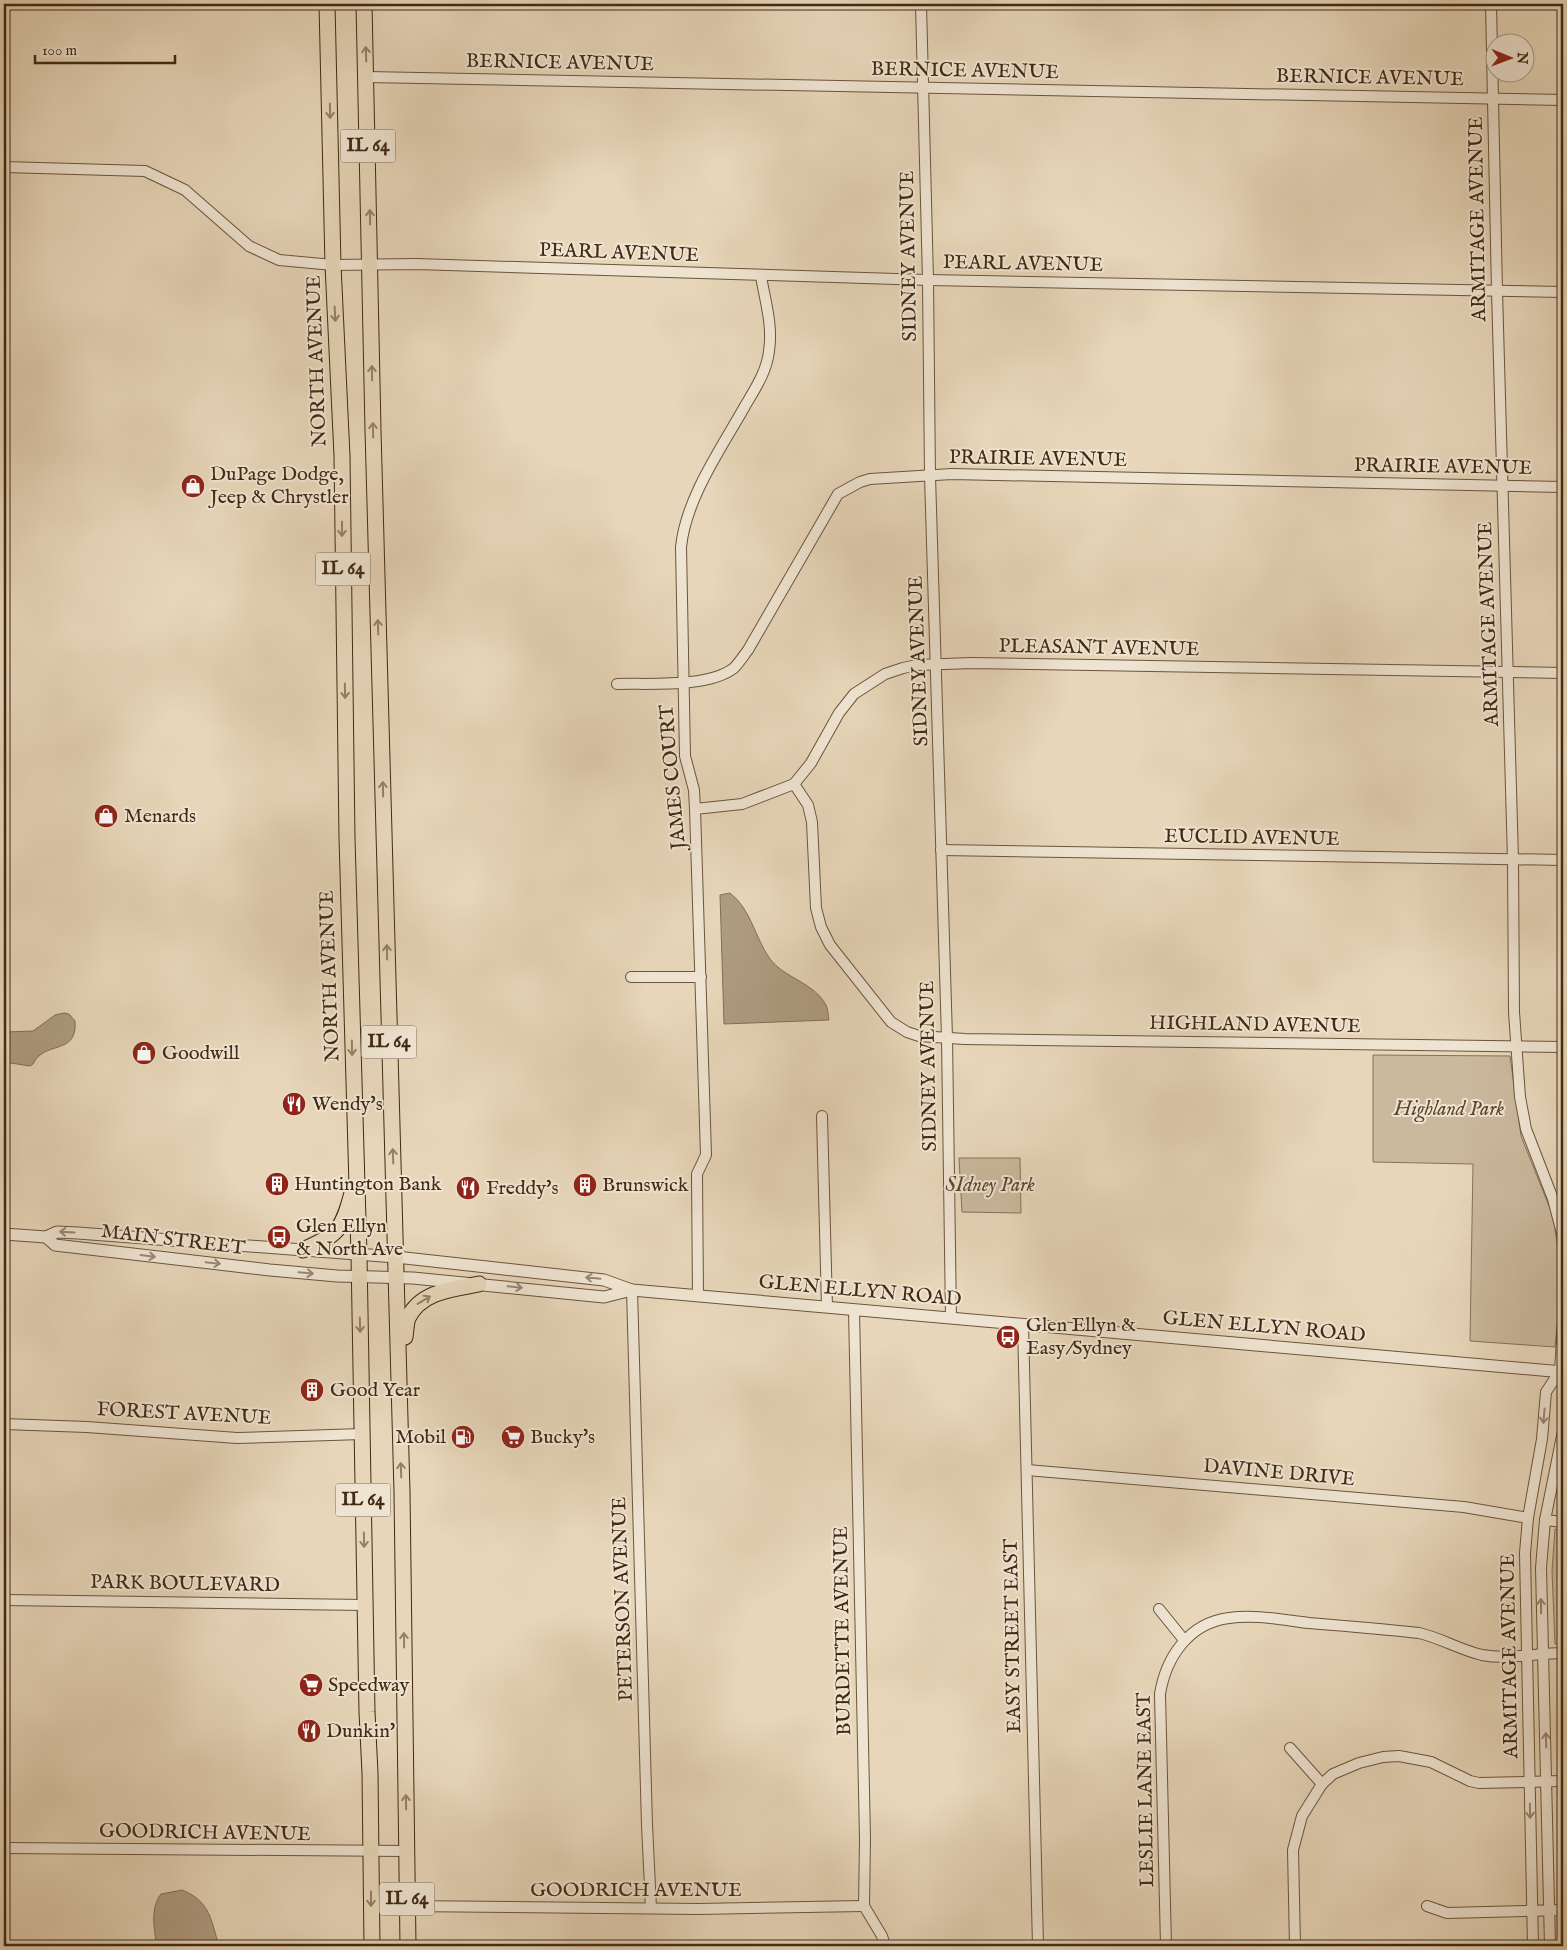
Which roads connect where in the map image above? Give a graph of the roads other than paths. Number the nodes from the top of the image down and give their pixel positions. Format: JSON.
{"nodes":[{"id":1,"x":327,"y":4,"type":"edge"},
{"id":2,"x":364,"y":4,"type":"edge"},
{"id":3,"x":921,"y":4,"type":"edge"},
{"id":4,"x":1491,"y":4,"type":"edge"},
{"id":5,"x":367,"y":77,"type":"junction"},
{"id":6,"x":923,"y":87,"type":"junction"},
{"id":7,"x":1493,"y":99,"type":"junction"},
{"id":8,"x":1563,"y":100,"type":"edge"},
{"id":9,"x":4,"y":167,"type":"edge"},
{"id":10,"x":333,"y":265,"type":"junction"},
{"id":11,"x":370,"y":266,"type":"junction"},
{"id":12,"x":761,"y":276,"type":"junction"},
{"id":13,"x":928,"y":280,"type":"junction"},
{"id":14,"x":1497,"y":291,"type":"junction"},
{"id":15,"x":1563,"y":292,"type":"edge"},
{"id":16,"x":930,"y":476,"type":"junction"},
{"id":17,"x":1502,"y":486,"type":"junction"},
{"id":18,"x":1563,"y":487,"type":"edge"},
{"id":19,"x":937,"y":665,"type":"junction"},
{"id":20,"x":1509,"y":673,"type":"junction"},
{"id":21,"x":1563,"y":673,"type":"edge"},
{"id":22,"x":683,"y":683,"type":"junction"},
{"id":23,"x":617,"y":684,"type":"dead end"},
{"id":24,"x":794,"y":784,"type":"junction"},
{"id":25,"x":695,"y":809,"type":"junction"},
{"id":26,"x":941,"y":850,"type":"junction"},
{"id":27,"x":1513,"y":860,"type":"junction"},
{"id":28,"x":1563,"y":860,"type":"edge"},
{"id":29,"x":631,"y":977,"type":"dead end"},
{"id":30,"x":701,"y":977,"type":"junction"},
{"id":31,"x":947,"y":1038,"type":"junction"},
{"id":32,"x":1518,"y":1047,"type":"junction"},
{"id":33,"x":1563,"y":1047,"type":"edge"},
{"id":34,"x":822,"y":1116,"type":"dead end"},
{"id":35,"x":355,"y":1157,"type":"junction"},
{"id":36,"x":4,"y":1234,"type":"edge"},
{"id":37,"x":1563,"y":1236,"type":"edge"},
{"id":38,"x":46,"y":1238,"type":"junction"},
{"id":39,"x":303,"y":1250,"type":"junction"},
{"id":40,"x":359,"y":1255,"type":"junction"},
{"id":41,"x":396,"y":1257,"type":"junction"},
{"id":42,"x":359,"y":1276,"type":"junction"},
{"id":43,"x":396,"y":1277,"type":"junction"},
{"id":44,"x":479,"y":1284,"type":"junction"},
{"id":45,"x":632,"y":1290,"type":"junction"},
{"id":46,"x":698,"y":1296,"type":"junction"},
{"id":47,"x":827,"y":1307,"type":"junction"},
{"id":48,"x":854,"y":1310,"type":"junction"},
{"id":49,"x":951,"y":1318,"type":"junction"},
{"id":50,"x":1563,"y":1323,"type":"edge"},
{"id":51,"x":1023,"y":1324,"type":"junction"},
{"id":52,"x":1562,"y":1375,"type":"edge"},
{"id":53,"x":399,"y":1411,"type":"junction"},
{"id":54,"x":4,"y":1424,"type":"edge"},
{"id":55,"x":1563,"y":1431,"type":"edge"},
{"id":56,"x":362,"y":1434,"type":"junction"},
{"id":57,"x":1027,"y":1470,"type":"junction"},
{"id":58,"x":1528,"y":1518,"type":"junction"},
{"id":59,"x":1545,"y":1520,"type":"junction"},
{"id":60,"x":1563,"y":1522,"type":"edge"},
{"id":61,"x":4,"y":1600,"type":"edge"},
{"id":62,"x":365,"y":1605,"type":"junction"},
{"id":63,"x":1159,"y":1610,"type":"dead end"},
{"id":64,"x":1184,"y":1640,"type":"junction"},
{"id":65,"x":1563,"y":1653,"type":"edge"},
{"id":66,"x":1526,"y":1655,"type":"junction"},
{"id":67,"x":1542,"y":1655,"type":"junction"},
{"id":68,"x":1290,"y":1748,"type":"dead end"},
{"id":69,"x":1529,"y":1780,"type":"junction"},
{"id":70,"x":1547,"y":1781,"type":"junction"},
{"id":71,"x":1563,"y":1781,"type":"edge"},
{"id":72,"x":1322,"y":1784,"type":"junction"},
{"id":73,"x":4,"y":1848,"type":"edge"},
{"id":74,"x":371,"y":1851,"type":"junction"},
{"id":75,"x":407,"y":1851,"type":"junction"},
{"id":76,"x":407,"y":1906,"type":"junction"},
{"id":77,"x":864,"y":1906,"type":"junction"},
{"id":78,"x":1427,"y":1906,"type":"dead end"},
{"id":79,"x":651,"y":1908,"type":"junction"},
{"id":80,"x":1532,"y":1910,"type":"junction"},
{"id":81,"x":1549,"y":1910,"type":"junction"},
{"id":82,"x":1563,"y":1910,"type":"edge"},
{"id":83,"x":372,"y":1946,"type":"edge"},
{"id":84,"x":408,"y":1946,"type":"edge"},
{"id":85,"x":884,"y":1946,"type":"edge"},
{"id":86,"x":1038,"y":1946,"type":"edge"},
{"id":87,"x":1166,"y":1946,"type":"edge"},
{"id":88,"x":1295,"y":1946,"type":"edge"},
{"id":89,"x":1533,"y":1946,"type":"edge"},
{"id":90,"x":1550,"y":1946,"type":"edge"}],
"edges":[{"from":1,"to":10,"type":"main road","name":"NORTH AVENUE","number":"IL 64","one_way":true},
{"from":5,"to":2,"type":"main road","number":"IL 64","one_way":true},
{"from":3,"to":6,"type":"street","name":"SIDNEY AVENUE"},
{"from":4,"to":7,"type":"street","name":"ARMITAGE AVENUE"},
{"from":5,"to":6,"type":"street","name":"BERNICE AVENUE"},
{"from":11,"to":5,"type":"main road","number":"IL 64","one_way":true},
{"from":6,"to":7,"type":"street","name":"BERNICE AVENUE"},
{"from":6,"to":13,"type":"street","name":"SIDNEY AVENUE"},
{"from":7,"to":8,"type":"street","name":"BERNICE AVENUE"},
{"from":7,"to":14,"type":"street","name":"ARMITAGE AVENUE"},
{"from":9,"to":10,"type":"street","name":"PEARL AVENUE"},
{"from":10,"to":11,"type":"street","name":"PEARL AVENUE"},
{"from":10,"to":35,"type":"main road","name":"NORTH AVENUE","number":"IL 64","one_way":true},
{"from":11,"to":12,"type":"street","name":"PEARL AVENUE"},
{"from":41,"to":11,"type":"main road","number":"IL 64","one_way":true},
{"from":12,"to":13,"type":"street","name":"PEARL AVENUE"},
{"from":12,"to":22,"type":"street","name":"JAMES COURT"},
{"from":13,"to":14,"type":"street","name":"PEARL AVENUE"},
{"from":13,"to":16,"type":"street","name":"SIDNEY AVENUE"},
{"from":14,"to":15,"type":"street","name":"PEARL AVENUE"},
{"from":14,"to":17,"type":"street","name":"ARMITAGE AVENUE"},
{"from":16,"to":17,"type":"street","name":"PRAIRIE AVENUE"},
{"from":16,"to":19,"type":"street","name":"SIDNEY AVENUE"},
{"from":16,"to":22,"type":"street","name":"PRAIRIE AVENUE"},
{"from":17,"to":18,"type":"street","name":"PRAIRIE AVENUE"},
{"from":17,"to":20,"type":"street","name":"ARMITAGE AVENUE"},
{"from":19,"to":20,"type":"street","name":"PLEASANT AVENUE"},
{"from":19,"to":24,"type":"street","name":"PLEASANT AVENUE"},
{"from":19,"to":26,"type":"street","name":"SIDNEY AVENUE"},
{"from":20,"to":21,"type":"street","name":"PLEASANT AVENUE"},
{"from":20,"to":27,"type":"street","name":"ARMITAGE AVENUE"},
{"from":22,"to":23,"type":"street","name":"PRAIRIE AVENUE"},
{"from":22,"to":25,"type":"street","name":"JAMES COURT"},
{"from":24,"to":25,"type":"street","name":"PLEASANT AVENUE"},
{"from":24,"to":31,"type":"street","name":"HIGHLAND AVENUE"},
{"from":25,"to":30,"type":"street","name":"JAMES COURT"},
{"from":26,"to":27,"type":"street","name":"EUCLID AVENUE"},
{"from":26,"to":31,"type":"street","name":"SIDNEY AVENUE"},
{"from":27,"to":28,"type":"street","name":"EUCLID AVENUE"},
{"from":27,"to":32,"type":"street","name":"ARMITAGE AVENUE"},
{"from":29,"to":30,"type":"street"},
{"from":30,"to":46,"type":"street","name":"JAMES COURT"},
{"from":31,"to":32,"type":"street","name":"HIGHLAND AVENUE"},
{"from":31,"to":49,"type":"street","name":"SIDNEY AVENUE"},
{"from":32,"to":33,"type":"street","name":"HIGHLAND AVENUE"},
{"from":32,"to":37,"type":"street","name":"ARMITAGE AVENUE"},
{"from":34,"to":47,"type":"street"},
{"from":35,"to":39,"type":"main road"},
{"from":35,"to":40,"type":"main road","name":"NORTH AVENUE","number":"IL 64"},
{"from":36,"to":38,"type":"street","name":"MAIN STREET"},
{"from":39,"to":38,"type":"street","name":"MAIN STREET","one_way":true},
{"from":38,"to":42,"type":"street","name":"MAIN STREET","one_way":true},
{"from":39,"to":40,"type":"street","name":"MAIN STREET"},
{"from":40,"to":41,"type":"street","name":"GLEN ELLYN ROAD"},
{"from":40,"to":42,"type":"main road","name":"NORTH AVENUE","number":"IL 64"},
{"from":41,"to":43,"type":"main road","number":"IL 64"},
{"from":45,"to":41,"type":"street","name":"GLEN ELLYN ROAD","one_way":true},
{"from":42,"to":43,"type":"street","name":"GLEN ELLYN ROAD"},
{"from":42,"to":56,"type":"main road","name":"NORTH AVENUE","number":"IL 64","one_way":true},
{"from":43,"to":44,"type":"street","name":"GLEN ELLYN ROAD"},
{"from":43,"to":53,"type":"main road","number":"IL 64"},
{"from":44,"to":45,"type":"street","name":"GLEN ELLYN ROAD","one_way":true},
{"from":53,"to":44,"type":"main road","one_way":true},
{"from":45,"to":46,"type":"street","name":"GLEN ELLYN ROAD"},
{"from":45,"to":79,"type":"street","name":"PETERSON AVENUE"},
{"from":46,"to":47,"type":"street","name":"GLEN ELLYN ROAD"},
{"from":47,"to":48,"type":"street","name":"GLEN ELLYN ROAD"},
{"from":48,"to":49,"type":"street","name":"GLEN ELLYN ROAD"},
{"from":48,"to":77,"type":"street","name":"BURDETTE AVENUE"},
{"from":49,"to":51,"type":"street","name":"GLEN ELLYN ROAD"},
{"from":50,"to":52,"type":"street"},
{"from":51,"to":52,"type":"street","name":"GLEN ELLYN ROAD"},
{"from":51,"to":57,"type":"street","name":"EASY STREET EAST"},
{"from":52,"to":58,"type":"street","name":"ARMITAGE AVENUE","one_way":true},
{"from":75,"to":53,"type":"main road","number":"IL 64","one_way":true},
{"from":54,"to":56,"type":"street","name":"FOREST AVENUE"},
{"from":55,"to":59,"type":"street","name":"ARMITAGE AVENUE"},
{"from":56,"to":62,"type":"main road","name":"NORTH AVENUE","number":"IL 64","one_way":true},
{"from":57,"to":58,"type":"street","name":"DAVINE DRIVE"},
{"from":57,"to":86,"type":"street","name":"EASY STREET EAST"},
{"from":58,"to":66,"type":"street","name":"ARMITAGE AVENUE"},
{"from":59,"to":60,"type":"street"},
{"from":67,"to":59,"type":"street","name":"ARMITAGE AVENUE","one_way":true},
{"from":61,"to":62,"type":"street","name":"PARK BOULEVARD"},
{"from":62,"to":74,"type":"main road","name":"NORTH AVENUE","number":"IL 64"},
{"from":63,"to":64,"type":"street"},
{"from":64,"to":66,"type":"street"},
{"from":64,"to":87,"type":"street","name":"LESLIE LANE EAST"},
{"from":65,"to":67,"type":"street"},
{"from":66,"to":67,"type":"street"},
{"from":66,"to":69,"type":"street","name":"ARMITAGE AVENUE"},
{"from":70,"to":67,"type":"street","name":"ARMITAGE AVENUE","one_way":true},
{"from":68,"to":72,"type":"street"},
{"from":69,"to":70,"type":"street"},
{"from":69,"to":72,"type":"street"},
{"from":69,"to":80,"type":"street","name":"ARMITAGE AVENUE","one_way":true},
{"from":70,"to":71,"type":"street"},
{"from":70,"to":81,"type":"street","name":"ARMITAGE AVENUE"},
{"from":72,"to":88,"type":"street"},
{"from":73,"to":74,"type":"street","name":"GOODRICH AVENUE"},
{"from":74,"to":75,"type":"street","name":"GOODRICH AVENUE"},
{"from":74,"to":83,"type":"main road","name":"NORTH AVENUE","number":"IL 64","one_way":true},
{"from":75,"to":76,"type":"main road","number":"IL 64"},
{"from":76,"to":79,"type":"street","name":"GOODRICH AVENUE"},
{"from":76,"to":84,"type":"main road","number":"IL 64"},
{"from":77,"to":79,"type":"street","name":"GOODRICH AVENUE"},
{"from":77,"to":85,"type":"street"},
{"from":78,"to":80,"type":"street"},
{"from":80,"to":81,"type":"street"},
{"from":80,"to":89,"type":"street","name":"ARMITAGE AVENUE"},
{"from":81,"to":82,"type":"street"},
{"from":81,"to":90,"type":"street","name":"ARMITAGE AVENUE"}]}
